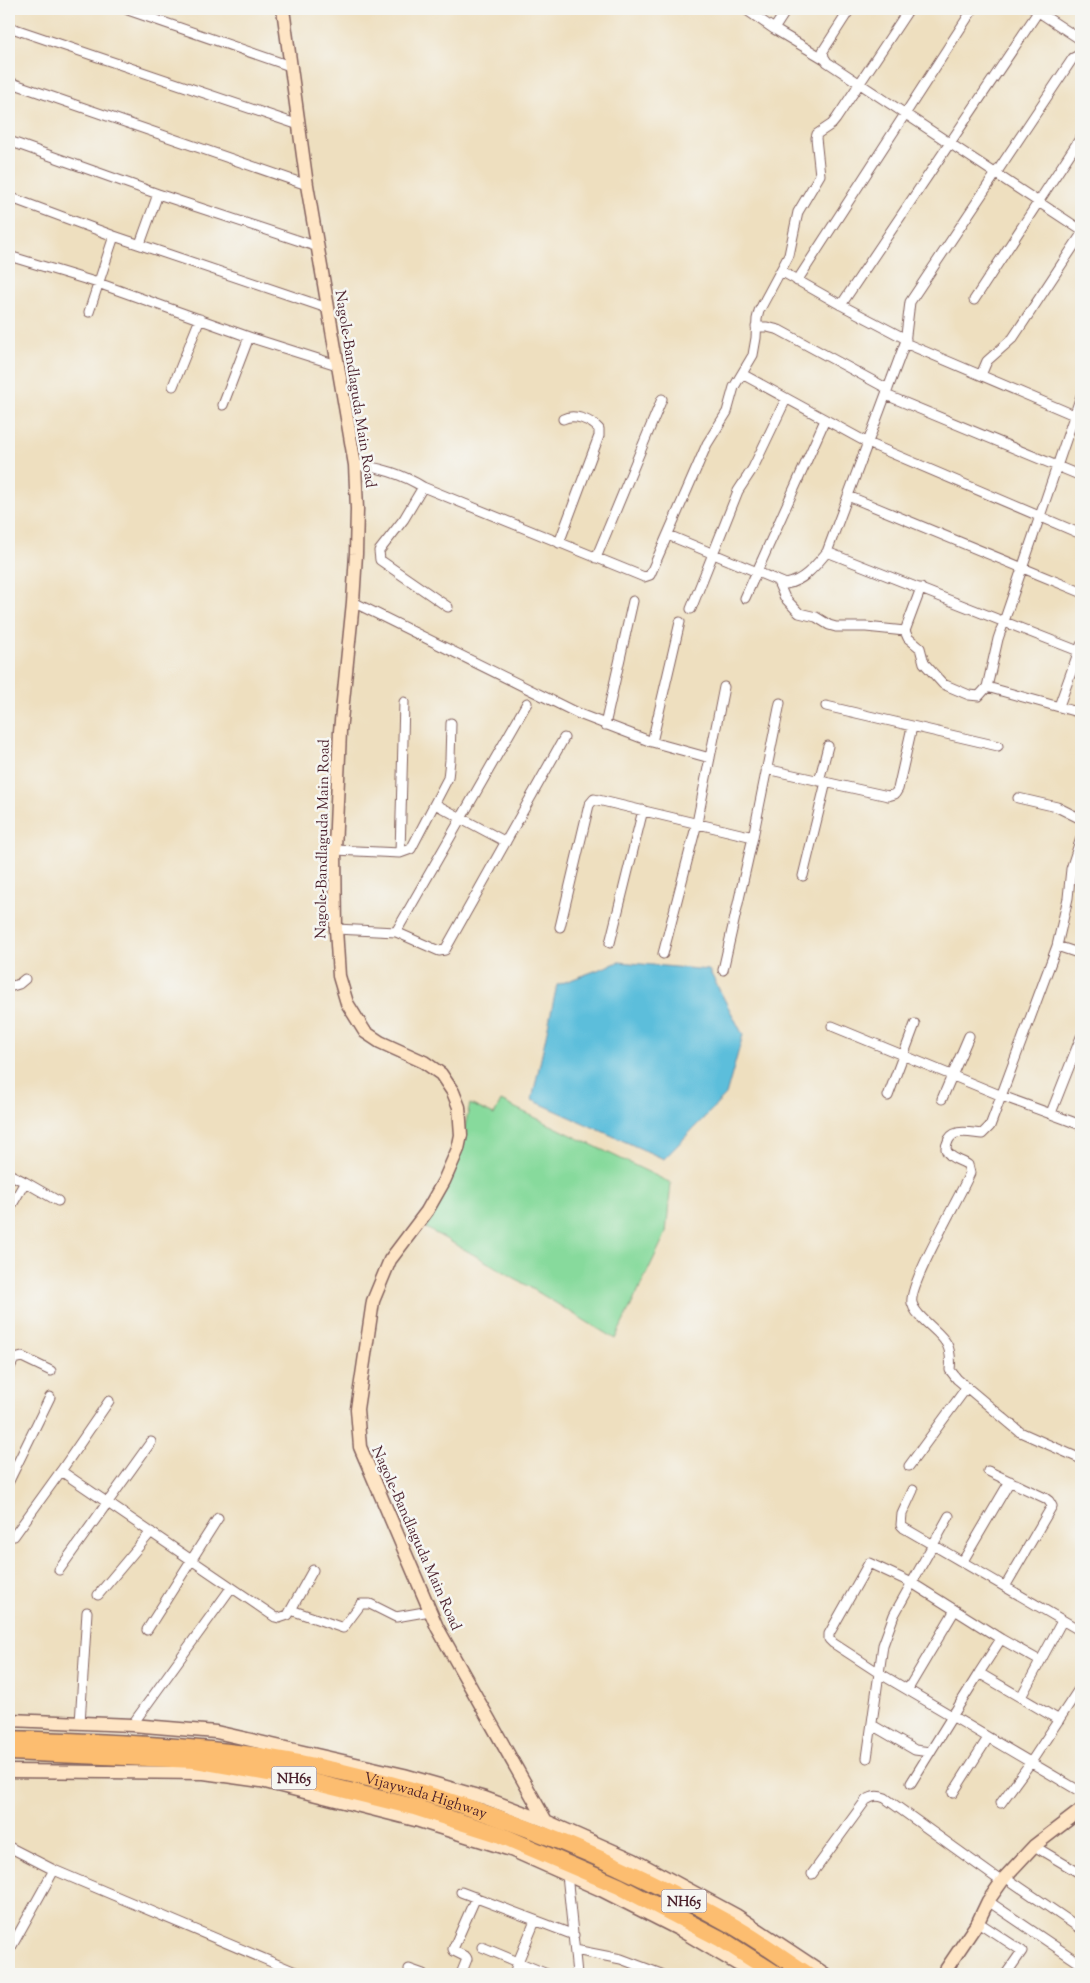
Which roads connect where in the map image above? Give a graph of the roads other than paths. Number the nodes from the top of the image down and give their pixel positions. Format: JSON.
{"nodes":[{"id":1,"x":282,"y":9,"type":"edge"},
{"id":2,"x":745,"y":9,"type":"edge"},
{"id":3,"x":787,"y":9,"type":"edge"},
{"id":4,"x":850,"y":9,"type":"edge"},
{"id":5,"x":909,"y":9,"type":"edge"},
{"id":6,"x":973,"y":9,"type":"edge"},
{"id":7,"x":128,"y":10,"type":"edge"},
{"id":8,"x":1037,"y":10,"type":"edge"},
{"id":9,"x":9,"y":27,"type":"edge"},
{"id":10,"x":774,"y":29,"type":"junction"},
{"id":11,"x":1081,"y":40,"type":"edge"},
{"id":12,"x":1081,"y":54,"type":"edge"},
{"id":13,"x":826,"y":60,"type":"junction"},
{"id":14,"x":290,"y":66,"type":"junction"},
{"id":15,"x":9,"y":82,"type":"edge"},
{"id":16,"x":861,"y":84,"type":"junction"},
{"id":17,"x":904,"y":113,"type":"junction"},
{"id":18,"x":299,"y":125,"type":"junction"},
{"id":19,"x":1081,"y":138,"type":"edge"},
{"id":20,"x":9,"y":141,"type":"edge"},
{"id":21,"x":949,"y":142,"type":"junction"},
{"id":22,"x":996,"y":173,"type":"junction"},
{"id":23,"x":307,"y":185,"type":"junction"},
{"id":24,"x":158,"y":194,"type":"junction"},
{"id":25,"x":9,"y":197,"type":"edge"},
{"id":26,"x":1038,"y":202,"type":"junction"},
{"id":27,"x":1081,"y":230,"type":"edge"},
{"id":28,"x":1081,"y":235,"type":"edge"},
{"id":29,"x":114,"y":236,"type":"junction"},
{"id":30,"x":140,"y":244,"type":"junction"},
{"id":31,"x":1078,"y":246,"type":"edge"},
{"id":32,"x":318,"y":248,"type":"junction"},
{"id":33,"x":9,"y":256,"type":"edge"},
{"id":34,"x":781,"y":271,"type":"junction"},
{"id":35,"x":797,"y":281,"type":"junction"},
{"id":36,"x":98,"y":283,"type":"junction"},
{"id":37,"x":974,"y":300,"type":"dead end"},
{"id":38,"x":841,"y":305,"type":"junction"},
{"id":39,"x":327,"y":308,"type":"junction"},
{"id":40,"x":89,"y":312,"type":"dead end"},
{"id":41,"x":200,"y":319,"type":"junction"},
{"id":42,"x":756,"y":327,"type":"junction"},
{"id":43,"x":249,"y":337,"type":"junction"},
{"id":44,"x":906,"y":341,"type":"junction"},
{"id":45,"x":337,"y":364,"type":"junction"},
{"id":46,"x":742,"y":374,"type":"junction"},
{"id":47,"x":981,"y":375,"type":"junction"},
{"id":48,"x":173,"y":386,"type":"dead end"},
{"id":49,"x":887,"y":392,"type":"junction"},
{"id":50,"x":1081,"y":396,"type":"edge"},
{"id":51,"x":662,"y":399,"type":"dead end"},
{"id":52,"x":786,"y":399,"type":"junction"},
{"id":53,"x":223,"y":405,"type":"dead end"},
{"id":54,"x":1078,"y":416,"type":"edge"},
{"id":55,"x":563,"y":419,"type":"dead end"},
{"id":56,"x":825,"y":420,"type":"junction"},
{"id":57,"x":868,"y":443,"type":"junction"},
{"id":58,"x":354,"y":465,"type":"junction"},
{"id":59,"x":1058,"y":466,"type":"junction"},
{"id":60,"x":1081,"y":476,"type":"edge"},
{"id":61,"x":424,"y":487,"type":"junction"},
{"id":62,"x":848,"y":496,"type":"junction"},
{"id":63,"x":1040,"y":517,"type":"junction"},
{"id":64,"x":1081,"y":534,"type":"edge"},
{"id":65,"x":668,"y":535,"type":"junction"},
{"id":66,"x":559,"y":543,"type":"junction"},
{"id":67,"x":827,"y":552,"type":"junction"},
{"id":68,"x":713,"y":553,"type":"junction"},
{"id":69,"x":596,"y":558,"type":"junction"},
{"id":70,"x":1022,"y":568,"type":"junction"},
{"id":71,"x":756,"y":571,"type":"junction"},
{"id":72,"x":778,"y":582,"type":"junction"},
{"id":73,"x":921,"y":588,"type":"junction"},
{"id":74,"x":1081,"y":592,"type":"edge"},
{"id":75,"x":745,"y":598,"type":"dead end"},
{"id":76,"x":633,"y":601,"type":"dead end"},
{"id":77,"x":353,"y":602,"type":"junction"},
{"id":78,"x":448,"y":607,"type":"dead end"},
{"id":79,"x":691,"y":608,"type":"dead end"},
{"id":80,"x":1004,"y":620,"type":"junction"},
{"id":81,"x":680,"y":622,"type":"dead end"},
{"id":82,"x":906,"y":631,"type":"junction"},
{"id":83,"x":1080,"y":649,"type":"edge"},
{"id":84,"x":724,"y":687,"type":"dead end"},
{"id":85,"x":987,"y":687,"type":"junction"},
{"id":86,"x":404,"y":702,"type":"dead end"},
{"id":87,"x":527,"y":703,"type":"dead end"},
{"id":88,"x":780,"y":703,"type":"dead end"},
{"id":89,"x":826,"y":706,"type":"dead end"},
{"id":90,"x":1059,"y":706,"type":"junction"},
{"id":91,"x":1081,"y":713,"type":"edge"},
{"id":92,"x":451,"y":722,"type":"dead end"},
{"id":93,"x":605,"y":725,"type":"junction"},
{"id":94,"x":912,"y":727,"type":"junction"},
{"id":95,"x":564,"y":738,"type":"dead end"},
{"id":96,"x":652,"y":742,"type":"junction"},
{"id":97,"x":828,"y":746,"type":"dead end"},
{"id":98,"x":998,"y":746,"type":"dead end"},
{"id":99,"x":710,"y":758,"type":"junction"},
{"id":100,"x":766,"y":770,"type":"junction"},
{"id":101,"x":822,"y":782,"type":"junction"},
{"id":102,"x":1018,"y":798,"type":"dead end"},
{"id":103,"x":436,"y":804,"type":"junction"},
{"id":104,"x":643,"y":810,"type":"junction"},
{"id":105,"x":461,"y":817,"type":"junction"},
{"id":106,"x":1081,"y":819,"type":"edge"},
{"id":107,"x":697,"y":823,"type":"junction"},
{"id":108,"x":753,"y":837,"type":"junction"},
{"id":109,"x":1081,"y":838,"type":"edge"},
{"id":110,"x":506,"y":842,"type":"junction"},
{"id":111,"x":335,"y":850,"type":"junction"},
{"id":112,"x":400,"y":853,"type":"junction"},
{"id":113,"x":803,"y":876,"type":"dead end"},
{"id":114,"x":560,"y":926,"type":"dead end"},
{"id":115,"x":336,"y":929,"type":"junction"},
{"id":116,"x":396,"y":932,"type":"junction"},
{"id":117,"x":610,"y":943,"type":"dead end"},
{"id":118,"x":1057,"y":946,"type":"junction"},
{"id":119,"x":663,"y":954,"type":"dead end"},
{"id":120,"x":1081,"y":954,"type":"edge"},
{"id":121,"x":723,"y":970,"type":"dead end"},
{"id":122,"x":25,"y":979,"type":"dead end"},
{"id":123,"x":9,"y":987,"type":"edge"},
{"id":124,"x":915,"y":1024,"type":"dead end"},
{"id":125,"x":832,"y":1026,"type":"dead end"},
{"id":126,"x":969,"y":1036,"type":"dead end"},
{"id":127,"x":1081,"y":1037,"type":"edge"},
{"id":128,"x":905,"y":1055,"type":"junction"},
{"id":129,"x":953,"y":1075,"type":"junction"},
{"id":130,"x":888,"y":1096,"type":"dead end"},
{"id":131,"x":1002,"y":1096,"type":"junction"},
{"id":132,"x":942,"y":1099,"type":"dead end"},
{"id":133,"x":1051,"y":1113,"type":"junction"},
{"id":134,"x":1081,"y":1125,"type":"edge"},
{"id":135,"x":9,"y":1174,"type":"edge"},
{"id":136,"x":24,"y":1182,"type":"junction"},
{"id":137,"x":58,"y":1201,"type":"dead end"},
{"id":138,"x":9,"y":1210,"type":"edge"},
{"id":139,"x":9,"y":1369,"type":"edge"},
{"id":140,"x":51,"y":1370,"type":"dead end"},
{"id":141,"x":967,"y":1386,"type":"junction"},
{"id":142,"x":50,"y":1397,"type":"dead end"},
{"id":143,"x":109,"y":1401,"type":"dead end"},
{"id":144,"x":151,"y":1442,"type":"dead end"},
{"id":145,"x":1081,"y":1459,"type":"edge"},
{"id":146,"x":909,"y":1466,"type":"dead end"},
{"id":147,"x":61,"y":1471,"type":"junction"},
{"id":148,"x":988,"y":1471,"type":"dead end"},
{"id":149,"x":9,"y":1481,"type":"edge"},
{"id":150,"x":1010,"y":1481,"type":"junction"},
{"id":151,"x":913,"y":1490,"type":"dead end"},
{"id":152,"x":106,"y":1502,"type":"junction"},
{"id":153,"x":949,"y":1516,"type":"dead end"},
{"id":154,"x":218,"y":1518,"type":"dead end"},
{"id":155,"x":150,"y":1532,"type":"junction"},
{"id":156,"x":14,"y":1536,"type":"dead end"},
{"id":157,"x":933,"y":1544,"type":"junction"},
{"id":158,"x":192,"y":1559,"type":"junction"},
{"id":159,"x":963,"y":1561,"type":"junction"},
{"id":160,"x":59,"y":1570,"type":"dead end"},
{"id":161,"x":313,"y":1570,"type":"dead end"},
{"id":162,"x":912,"y":1583,"type":"junction"},
{"id":163,"x":1006,"y":1586,"type":"junction"},
{"id":164,"x":232,"y":1588,"type":"junction"},
{"id":165,"x":98,"y":1595,"type":"dead end"},
{"id":166,"x":291,"y":1610,"type":"junction"},
{"id":167,"x":955,"y":1610,"type":"junction"},
{"id":168,"x":430,"y":1611,"type":"junction"},
{"id":169,"x":86,"y":1612,"type":"dead end"},
{"id":170,"x":1062,"y":1621,"type":"junction"},
{"id":171,"x":147,"y":1630,"type":"dead end"},
{"id":172,"x":1081,"y":1631,"type":"edge"},
{"id":173,"x":1001,"y":1639,"type":"junction"},
{"id":174,"x":1040,"y":1661,"type":"junction"},
{"id":175,"x":879,"y":1673,"type":"junction"},
{"id":176,"x":980,"y":1673,"type":"junction"},
{"id":177,"x":1081,"y":1686,"type":"edge"},
{"id":178,"x":908,"y":1689,"type":"junction"},
{"id":179,"x":1021,"y":1698,"type":"junction"},
{"id":180,"x":954,"y":1715,"type":"junction"},
{"id":181,"x":9,"y":1720,"type":"edge"},
{"id":182,"x":1059,"y":1720,"type":"junction"},
{"id":183,"x":80,"y":1723,"type":"junction"},
{"id":184,"x":132,"y":1725,"type":"junction"},
{"id":185,"x":872,"y":1725,"type":"junction"},
{"id":186,"x":988,"y":1738,"type":"junction"},
{"id":187,"x":9,"y":1739,"type":"edge"},
{"id":188,"x":9,"y":1752,"type":"edge"},
{"id":189,"x":930,"y":1752,"type":"junction"},
{"id":190,"x":867,"y":1758,"type":"dead end"},
{"id":191,"x":1031,"y":1762,"type":"junction"},
{"id":192,"x":9,"y":1771,"type":"edge"},
{"id":193,"x":911,"y":1783,"type":"dead end"},
{"id":194,"x":1081,"y":1792,"type":"edge"},
{"id":195,"x":953,"y":1793,"type":"dead end"},
{"id":196,"x":1001,"y":1803,"type":"dead end"},
{"id":197,"x":1081,"y":1810,"type":"edge"},
{"id":198,"x":546,"y":1821,"type":"junction"},
{"id":199,"x":1034,"y":1846,"type":"junction"},
{"id":200,"x":9,"y":1847,"type":"edge"},
{"id":201,"x":54,"y":1870,"type":"junction"},
{"id":202,"x":567,"y":1874,"type":"junction"},
{"id":203,"x":812,"y":1874,"type":"dead end"},
{"id":204,"x":1081,"y":1874,"type":"edge"},
{"id":205,"x":1004,"y":1879,"type":"junction"},
{"id":206,"x":461,"y":1892,"type":"dead end"},
{"id":207,"x":476,"y":1897,"type":"junction"},
{"id":208,"x":988,"y":1901,"type":"junction"},
{"id":209,"x":534,"y":1921,"type":"junction"},
{"id":210,"x":978,"y":1922,"type":"junction"},
{"id":211,"x":1081,"y":1929,"type":"edge"},
{"id":212,"x":574,"y":1935,"type":"junction"},
{"id":213,"x":482,"y":1947,"type":"dead end"},
{"id":214,"x":575,"y":1950,"type":"junction"},
{"id":215,"x":9,"y":1951,"type":"edge"},
{"id":216,"x":518,"y":1962,"type":"junction"},
{"id":217,"x":1081,"y":1964,"type":"edge"},
{"id":218,"x":409,"y":1969,"type":"dead end"},
{"id":219,"x":300,"y":1974,"type":"edge"},
{"id":220,"x":423,"y":1974,"type":"edge"},
{"id":221,"x":461,"y":1974,"type":"edge"},
{"id":222,"x":514,"y":1974,"type":"edge"},
{"id":223,"x":546,"y":1974,"type":"edge"},
{"id":224,"x":577,"y":1974,"type":"edge"},
{"id":225,"x":662,"y":1974,"type":"edge"},
{"id":226,"x":754,"y":1974,"type":"edge"},
{"id":227,"x":776,"y":1974,"type":"edge"},
{"id":228,"x":807,"y":1974,"type":"edge"},
{"id":229,"x":825,"y":1974,"type":"edge"},
{"id":230,"x":943,"y":1974,"type":"edge"},
{"id":231,"x":1006,"y":1974,"type":"edge"}],
"edges":[{"from":1,"to":14,"type":"street","name":"Nagole-Bandlaguda Main Road"},
{"from":2,"to":10,"type":"street"},
{"from":3,"to":10,"type":"street"},
{"from":4,"to":13,"type":"street"},
{"from":5,"to":16,"type":"street"},
{"from":6,"to":17,"type":"street"},
{"from":7,"to":14,"type":"street"},
{"from":8,"to":11,"type":"street"},
{"from":8,"to":21,"type":"street"},
{"from":9,"to":18,"type":"street"},
{"from":10,"to":13,"type":"street"},
{"from":12,"to":22,"type":"street"},
{"from":13,"to":16,"type":"street"},
{"from":14,"to":18,"type":"street","name":"Nagole-Bandlaguda Main Road"},
{"from":15,"to":23,"type":"street"},
{"from":16,"to":17,"type":"street"},
{"from":16,"to":34,"type":"street"},
{"from":17,"to":21,"type":"street"},
{"from":17,"to":35,"type":"street"},
{"from":18,"to":23,"type":"street","name":"Nagole-Bandlaguda Main Road"},
{"from":19,"to":26,"type":"street"},
{"from":20,"to":24,"type":"street"},
{"from":21,"to":22,"type":"street"},
{"from":21,"to":38,"type":"street"},
{"from":22,"to":26,"type":"street"},
{"from":22,"to":44,"type":"street"},
{"from":23,"to":32,"type":"street","name":"Nagole-Bandlaguda Main Road"},
{"from":24,"to":30,"type":"street"},
{"from":24,"to":32,"type":"street"},
{"from":25,"to":29,"type":"street"},
{"from":26,"to":27,"type":"street"},
{"from":26,"to":37,"type":"street"},
{"from":28,"to":31,"type":"street"},
{"from":29,"to":30,"type":"street"},
{"from":29,"to":36,"type":"street"},
{"from":30,"to":39,"type":"street"},
{"from":31,"to":47,"type":"street"},
{"from":32,"to":39,"type":"street","name":"Nagole-Bandlaguda Main Road"},
{"from":33,"to":36,"type":"street"},
{"from":34,"to":35,"type":"street"},
{"from":34,"to":42,"type":"street"},
{"from":35,"to":38,"type":"street"},
{"from":36,"to":40,"type":"street"},
{"from":36,"to":41,"type":"street"},
{"from":38,"to":44,"type":"street"},
{"from":39,"to":45,"type":"street","name":"Nagole-Bandlaguda Main Road"},
{"from":41,"to":43,"type":"street"},
{"from":41,"to":48,"type":"street"},
{"from":42,"to":46,"type":"street"},
{"from":42,"to":49,"type":"street"},
{"from":43,"to":45,"type":"street"},
{"from":43,"to":53,"type":"street"},
{"from":44,"to":47,"type":"street"},
{"from":44,"to":49,"type":"street"},
{"from":45,"to":58,"type":"street","name":"Nagole-Bandlaguda Main Road"},
{"from":46,"to":52,"type":"street"},
{"from":46,"to":65,"type":"street"},
{"from":47,"to":54,"type":"street"},
{"from":49,"to":57,"type":"street"},
{"from":49,"to":59,"type":"street"},
{"from":50,"to":54,"type":"street"},
{"from":51,"to":69,"type":"street"},
{"from":52,"to":56,"type":"street"},
{"from":52,"to":68,"type":"street"},
{"from":54,"to":59,"type":"street"},
{"from":55,"to":66,"type":"street"},
{"from":56,"to":57,"type":"street"},
{"from":56,"to":71,"type":"street"},
{"from":57,"to":62,"type":"street"},
{"from":57,"to":63,"type":"street"},
{"from":58,"to":61,"type":"street"},
{"from":58,"to":77,"type":"street","name":"Nagole-Bandlaguda Main Road"},
{"from":59,"to":60,"type":"street"},
{"from":59,"to":63,"type":"street"},
{"from":61,"to":66,"type":"street"},
{"from":61,"to":78,"type":"street"},
{"from":62,"to":67,"type":"street"},
{"from":62,"to":70,"type":"street"},
{"from":63,"to":64,"type":"street"},
{"from":63,"to":70,"type":"street"},
{"from":65,"to":68,"type":"street"},
{"from":65,"to":69,"type":"street"},
{"from":66,"to":69,"type":"street"},
{"from":67,"to":72,"type":"street"},
{"from":67,"to":73,"type":"street"},
{"from":68,"to":71,"type":"street"},
{"from":68,"to":79,"type":"street"},
{"from":70,"to":74,"type":"street"},
{"from":70,"to":80,"type":"street"},
{"from":71,"to":72,"type":"street"},
{"from":71,"to":75,"type":"street"},
{"from":72,"to":82,"type":"street"},
{"from":73,"to":80,"type":"street"},
{"from":73,"to":82,"type":"street"},
{"from":76,"to":93,"type":"street"},
{"from":77,"to":93,"type":"street"},
{"from":77,"to":111,"type":"street","name":"Nagole-Bandlaguda Main Road"},
{"from":80,"to":83,"type":"street"},
{"from":80,"to":85,"type":"street"},
{"from":81,"to":96,"type":"street"},
{"from":82,"to":85,"type":"street"},
{"from":83,"to":90,"type":"street"},
{"from":84,"to":99,"type":"street"},
{"from":85,"to":90,"type":"street"},
{"from":86,"to":112,"type":"street"},
{"from":87,"to":105,"type":"street"},
{"from":88,"to":100,"type":"street"},
{"from":89,"to":94,"type":"street"},
{"from":90,"to":91,"type":"street"},
{"from":92,"to":103,"type":"street"},
{"from":93,"to":96,"type":"street"},
{"from":94,"to":98,"type":"street"},
{"from":94,"to":101,"type":"street"},
{"from":95,"to":110,"type":"street"},
{"from":96,"to":99,"type":"street"},
{"from":97,"to":101,"type":"street"},
{"from":99,"to":107,"type":"street"},
{"from":100,"to":101,"type":"street"},
{"from":100,"to":108,"type":"street"},
{"from":101,"to":113,"type":"street"},
{"from":102,"to":106,"type":"street"},
{"from":103,"to":105,"type":"street"},
{"from":103,"to":112,"type":"street"},
{"from":104,"to":107,"type":"street"},
{"from":104,"to":114,"type":"street"},
{"from":104,"to":117,"type":"street"},
{"from":105,"to":110,"type":"street"},
{"from":105,"to":116,"type":"street"},
{"from":107,"to":108,"type":"street"},
{"from":107,"to":119,"type":"street"},
{"from":108,"to":121,"type":"street"},
{"from":109,"to":118,"type":"street"},
{"from":110,"to":116,"type":"street"},
{"from":111,"to":112,"type":"street"},
{"from":111,"to":115,"type":"street","name":"Nagole-Bandlaguda Main Road"},
{"from":115,"to":116,"type":"street"},
{"from":115,"to":168,"type":"street","name":"Nagole-Bandlaguda Main Road"},
{"from":118,"to":120,"type":"street"},
{"from":118,"to":131,"type":"street"},
{"from":122,"to":123,"type":"street"},
{"from":124,"to":128,"type":"street"},
{"from":125,"to":128,"type":"street"},
{"from":126,"to":129,"type":"street"},
{"from":127,"to":133,"type":"street"},
{"from":128,"to":129,"type":"street"},
{"from":128,"to":130,"type":"street"},
{"from":129,"to":131,"type":"street"},
{"from":129,"to":132,"type":"street"},
{"from":131,"to":133,"type":"street"},
{"from":131,"to":141,"type":"street"},
{"from":133,"to":134,"type":"street"},
{"from":135,"to":136,"type":"street"},
{"from":136,"to":137,"type":"street"},
{"from":136,"to":138,"type":"street"},
{"from":139,"to":140,"type":"street"},
{"from":141,"to":145,"type":"street"},
{"from":141,"to":146,"type":"street"},
{"from":142,"to":149,"type":"street"},
{"from":143,"to":147,"type":"street"},
{"from":144,"to":152,"type":"street"},
{"from":147,"to":152,"type":"street"},
{"from":147,"to":156,"type":"street"},
{"from":148,"to":150,"type":"street"},
{"from":150,"to":159,"type":"street"},
{"from":150,"to":163,"type":"street"},
{"from":151,"to":157,"type":"street"},
{"from":152,"to":155,"type":"street"},
{"from":152,"to":160,"type":"street"},
{"from":153,"to":157,"type":"street"},
{"from":154,"to":158,"type":"street"},
{"from":155,"to":158,"type":"street"},
{"from":155,"to":165,"type":"street"},
{"from":157,"to":159,"type":"street"},
{"from":157,"to":162,"type":"street"},
{"from":158,"to":164,"type":"street"},
{"from":158,"to":171,"type":"street"},
{"from":159,"to":163,"type":"street"},
{"from":161,"to":166,"type":"street"},
{"from":162,"to":167,"type":"street"},
{"from":162,"to":175,"type":"street"},
{"from":162,"to":175,"type":"street"},
{"from":163,"to":170,"type":"street"},
{"from":164,"to":166,"type":"street"},
{"from":164,"to":184,"type":"street"},
{"from":166,"to":168,"type":"street"},
{"from":167,"to":173,"type":"street"},
{"from":167,"to":178,"type":"street"},
{"from":168,"to":198,"type":"street","name":"Nagole-Bandlaguda Main Road"},
{"from":169,"to":183,"type":"street"},
{"from":170,"to":172,"type":"street"},
{"from":170,"to":174,"type":"street"},
{"from":173,"to":174,"type":"street"},
{"from":173,"to":176,"type":"street"},
{"from":174,"to":179,"type":"street"},
{"from":175,"to":178,"type":"street"},
{"from":175,"to":185,"type":"street"},
{"from":176,"to":179,"type":"street"},
{"from":176,"to":180,"type":"street"},
{"from":177,"to":182,"type":"street"},
{"from":178,"to":180,"type":"street"},
{"from":179,"to":182,"type":"street"},
{"from":180,"to":186,"type":"street"},
{"from":180,"to":189,"type":"street"},
{"from":181,"to":183,"type":"street"},
{"from":182,"to":191,"type":"street"},
{"from":183,"to":184,"type":"street"},
{"from":184,"to":198,"type":"street"},
{"from":185,"to":189,"type":"street"},
{"from":185,"to":190,"type":"street"},
{"from":186,"to":191,"type":"street"},
{"from":186,"to":195,"type":"street"},
{"from":187,"to":228,"type":"highway","name":"Vijaywada Highway","number":"NH65"},
{"from":188,"to":227,"type":"highway","name":"Vijaywada Highway","number":"NH65"},
{"from":189,"to":193,"type":"street"},
{"from":191,"to":194,"type":"street"},
{"from":191,"to":196,"type":"street"},
{"from":192,"to":202,"type":"street"},
{"from":197,"to":199,"type":"street"},
{"from":198,"to":229,"type":"street"},
{"from":199,"to":204,"type":"street"},
{"from":199,"to":205,"type":"street"},
{"from":200,"to":201,"type":"street"},
{"from":201,"to":215,"type":"street"},
{"from":201,"to":219,"type":"street"},
{"from":202,"to":212,"type":"street"},
{"from":202,"to":226,"type":"street"},
{"from":203,"to":205,"type":"street"},
{"from":205,"to":208,"type":"street"},
{"from":205,"to":211,"type":"street"},
{"from":206,"to":207,"type":"street"},
{"from":207,"to":209,"type":"street"},
{"from":207,"to":221,"type":"street"},
{"from":208,"to":210,"type":"street"},
{"from":208,"to":217,"type":"street"},
{"from":209,"to":212,"type":"street"},
{"from":209,"to":216,"type":"street"},
{"from":210,"to":230,"type":"street"},
{"from":210,"to":231,"type":"street"},
{"from":212,"to":214,"type":"street"},
{"from":213,"to":216,"type":"street"},
{"from":214,"to":224,"type":"street"},
{"from":214,"to":225,"type":"street"},
{"from":216,"to":222,"type":"street"},
{"from":216,"to":223,"type":"street"},
{"from":218,"to":220,"type":"street"}]}
